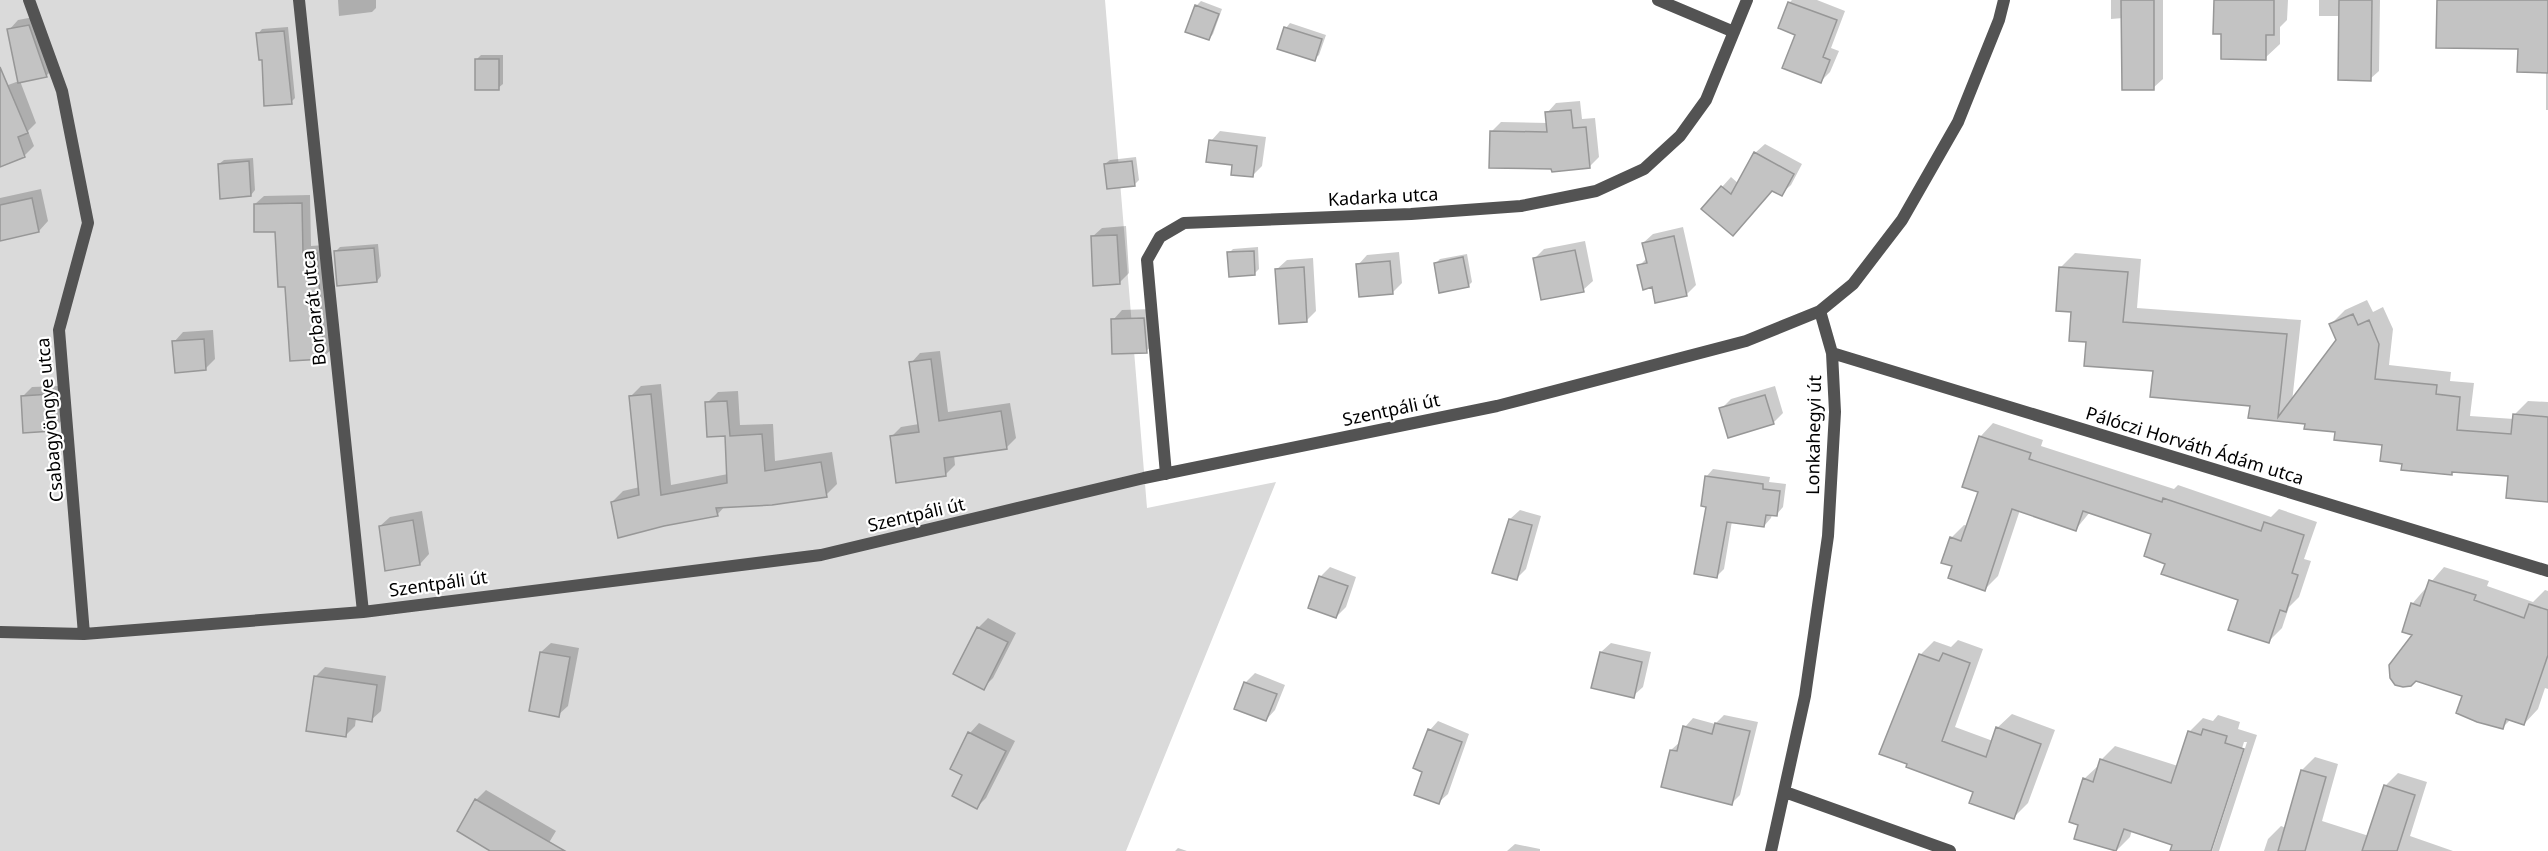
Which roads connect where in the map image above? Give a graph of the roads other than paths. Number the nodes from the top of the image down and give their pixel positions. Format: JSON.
{"nodes":[{"id":1,"x":29,"y":0,"type":"edge"},
{"id":2,"x":299,"y":0,"type":"edge"},
{"id":3,"x":1658,"y":0,"type":"edge"},
{"id":4,"x":1747,"y":0,"type":"edge"},
{"id":5,"x":2004,"y":0,"type":"edge"},
{"id":6,"x":1734,"y":32,"type":"junction"},
{"id":7,"x":1820,"y":311,"type":"junction"},
{"id":8,"x":1832,"y":353,"type":"junction"},
{"id":9,"x":1166,"y":474,"type":"junction"},
{"id":10,"x":2548,"y":571,"type":"edge"},
{"id":11,"x":363,"y":612,"type":"junction"},
{"id":12,"x":0,"y":632,"type":"edge"},
{"id":13,"x":84,"y":634,"type":"junction"},
{"id":14,"x":1785,"y":792,"type":"junction"},
{"id":15,"x":1771,"y":851,"type":"edge"},
{"id":16,"x":1950,"y":851,"type":"edge"}],
"edges":[{"from":1,"to":13,"type":"street","name":"Csabagyöngye utca"},
{"from":2,"to":11,"type":"street","name":"Borbarát utca"},
{"from":3,"to":6,"type":"street"},
{"from":4,"to":6,"type":"street","name":"Kadarka utca"},
{"from":5,"to":7,"type":"street"},
{"from":6,"to":9,"type":"street","name":"Kadarka utca"},
{"from":7,"to":8,"type":"street","name":"Lonkahegyi út"},
{"from":7,"to":9,"type":"street","name":"Szentpáli út"},
{"from":8,"to":10,"type":"street","name":"Pálóczi Horváth Ádám utca"},
{"from":8,"to":14,"type":"street","name":"Lonkahegyi út"},
{"from":9,"to":11,"type":"street","name":"Szentpáli út"},
{"from":11,"to":13,"type":"street","name":"Szentpáli út"},
{"from":12,"to":13,"type":"street","name":"Szentpáli út"},
{"from":14,"to":15,"type":"street","name":"Lonkahegyi út"},
{"from":14,"to":16,"type":"street"}]}
